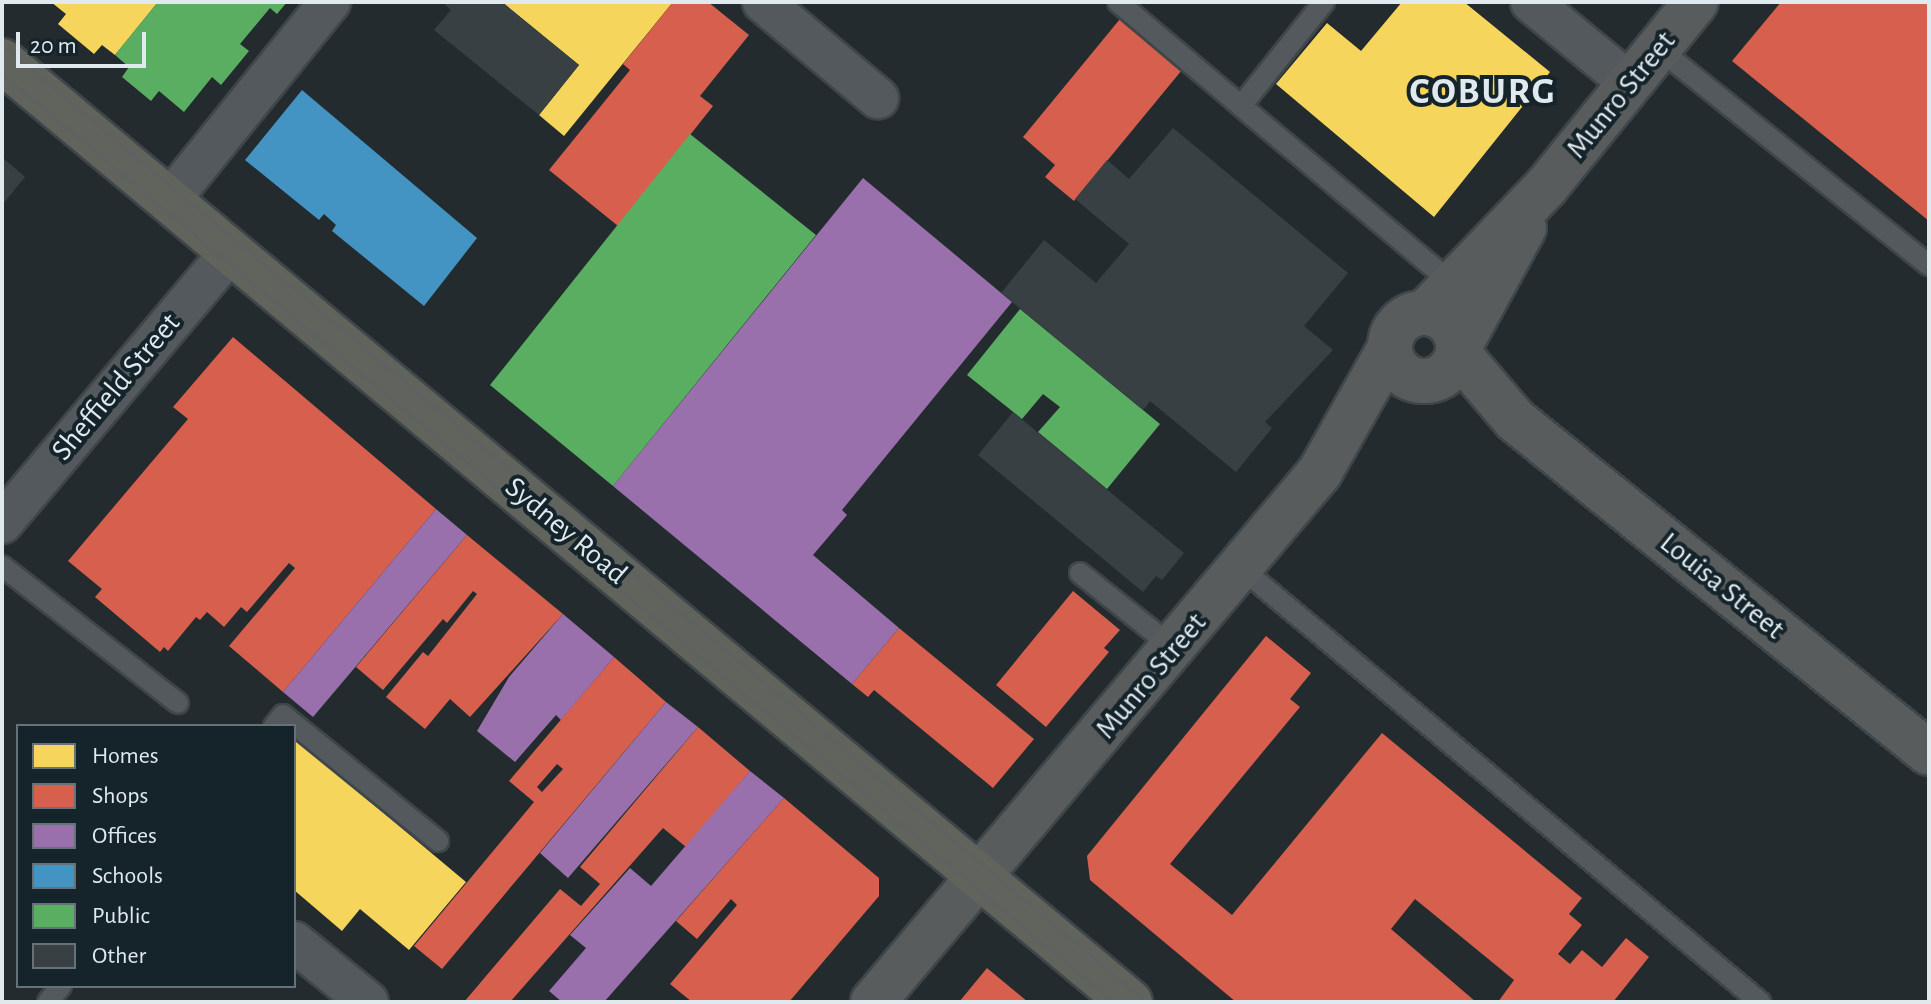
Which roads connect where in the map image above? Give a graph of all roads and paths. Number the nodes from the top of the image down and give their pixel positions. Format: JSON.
{"nodes":[{"id":1,"x":330,"y":2,"type":"edge"},
{"id":2,"x":763,"y":2,"type":"edge"},
{"id":3,"x":1118,"y":2,"type":"edge"},
{"id":4,"x":1324,"y":2,"type":"edge"},
{"id":5,"x":1531,"y":2,"type":"edge"},
{"id":6,"x":1696,"y":2,"type":"edge"},
{"id":7,"x":1659,"y":49,"type":"junction"},
{"id":8,"x":2,"y":61,"type":"edge"},
{"id":9,"x":1631,"y":84,"type":"junction"},
{"id":10,"x":878,"y":98,"type":"dead end"},
{"id":11,"x":1241,"y":106,"type":"junction"},
{"id":12,"x":1546,"y":187,"type":"junction"},
{"id":13,"x":170,"y":200,"type":"junction"},
{"id":14,"x":231,"y":251,"type":"junction"},
{"id":15,"x":1929,"y":265,"type":"edge"},
{"id":16,"x":1438,"y":298,"type":"junction"},
{"id":17,"x":1390,"y":348,"type":"junction"},
{"id":18,"x":1443,"y":366,"type":"junction"},
{"id":19,"x":1320,"y":472,"type":"junction"},
{"id":20,"x":2,"y":523,"type":"edge"},
{"id":21,"x":2,"y":566,"type":"edge"},
{"id":22,"x":1241,"y":568,"type":"junction"},
{"id":23,"x":1080,"y":573,"type":"dead end"},
{"id":24,"x":1174,"y":648,"type":"junction"},
{"id":25,"x":178,"y":703,"type":"dead end"},
{"id":26,"x":276,"y":724,"type":"edge"},
{"id":27,"x":294,"y":724,"type":"edge"},
{"id":28,"x":296,"y":726,"type":"edge"},
{"id":29,"x":1929,"y":753,"type":"edge"},
{"id":30,"x":438,"y":841,"type":"dead end"},
{"id":31,"x":978,"y":876,"type":"junction"},
{"id":32,"x":296,"y":944,"type":"edge"},
{"id":33,"x":368,"y":1002,"type":"edge"},
{"id":34,"x":873,"y":1002,"type":"edge"},
{"id":35,"x":1130,"y":1002,"type":"edge"},
{"id":36,"x":1760,"y":1002,"type":"edge"}],
"edges":[{"from":1,"to":13,"type":"street"},
{"from":2,"to":10,"type":"street"},
{"from":3,"to":11,"type":"lane"},
{"from":4,"to":11,"type":"lane"},
{"from":5,"to":9,"type":"street"},
{"from":6,"to":7,"type":"street","name":"Munro Street"},
{"from":7,"to":9,"type":"street","name":"Munro Street"},
{"from":7,"to":15,"type":"lane"},
{"from":8,"to":13,"type":"highway","name":"Sydney Road"},
{"from":9,"to":12,"type":"street","name":"Munro Street"},
{"from":11,"to":16,"type":"lane"},
{"from":12,"to":16,"type":"street","name":"Munro Street"},
{"from":12,"to":18,"type":"street","name":"Munro Street"},
{"from":13,"to":14,"type":"highway","name":"Sydney Road"},
{"from":14,"to":20,"type":"street","name":"Sheffield Street"},
{"from":14,"to":31,"type":"highway","name":"Sydney Road"},
{"from":16,"to":17,"type":"street","name":"Munro Street"},
{"from":16,"to":18,"type":"street"},
{"from":17,"to":18,"type":"street"},
{"from":17,"to":19,"type":"street","name":"Munro Street"},
{"from":18,"to":19,"type":"street","name":"Munro Street"},
{"from":18,"to":29,"type":"street","name":"Louisa Street"},
{"from":19,"to":22,"type":"street","name":"Munro Street"},
{"from":21,"to":25,"type":"lane"},
{"from":22,"to":24,"type":"street","name":"Munro Street"},
{"from":22,"to":36,"type":"lane"},
{"from":23,"to":24,"type":"lane"},
{"from":24,"to":31,"type":"street","name":"Munro Street"},
{"from":26,"to":27,"type":"lane"},
{"from":28,"to":30,"type":"lane"},
{"from":31,"to":34,"type":"street","name":"Munro Street"},
{"from":31,"to":35,"type":"highway","name":"Sydney Road"},
{"from":32,"to":33,"type":"street"}]}
